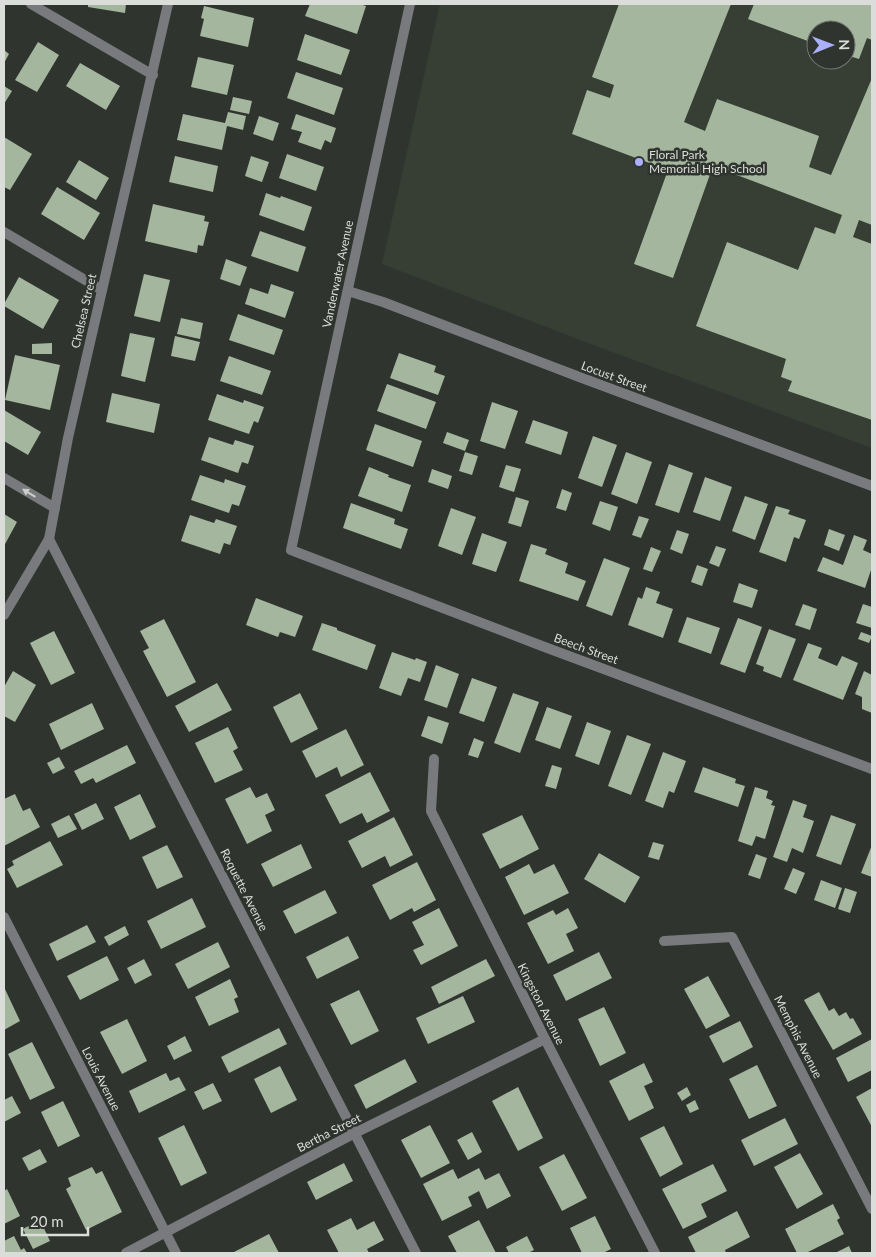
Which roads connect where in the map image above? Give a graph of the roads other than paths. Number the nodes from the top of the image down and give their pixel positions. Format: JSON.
{"nodes":[{"id":1,"x":31,"y":4,"type":"edge"},
{"id":2,"x":168,"y":4,"type":"edge"},
{"id":3,"x":410,"y":4,"type":"edge"},
{"id":4,"x":153,"y":76,"type":"junction"},
{"id":5,"x":4,"y":232,"type":"edge"},
{"id":6,"x":102,"y":290,"type":"junction"},
{"id":7,"x":348,"y":291,"type":"junction"},
{"id":8,"x":4,"y":478,"type":"edge"},
{"id":9,"x":872,"y":486,"type":"edge"},
{"id":10,"x":55,"y":508,"type":"junction"},
{"id":11,"x":48,"y":539,"type":"junction"},
{"id":12,"x":291,"y":550,"type":"joint"},
{"id":13,"x":4,"y":615,"type":"edge"},
{"id":14,"x":434,"y":759,"type":"dead end"},
{"id":15,"x":872,"y":769,"type":"edge"},
{"id":16,"x":4,"y":917,"type":"edge"},
{"id":17,"x":664,"y":941,"type":"dead end"},
{"id":18,"x":545,"y":1039,"type":"junction"},
{"id":19,"x":355,"y":1133,"type":"junction"},
{"id":20,"x":872,"y":1209,"type":"edge"},
{"id":21,"x":166,"y":1233,"type":"junction"},
{"id":22,"x":126,"y":1253,"type":"edge"},
{"id":23,"x":176,"y":1253,"type":"edge"},
{"id":24,"x":416,"y":1253,"type":"edge"},
{"id":25,"x":655,"y":1253,"type":"edge"}],
"edges":[{"from":1,"to":4,"type":"street"},
{"from":2,"to":4,"type":"street","name":"Chelsea Street"},
{"from":3,"to":7,"type":"street","name":"Vanderwater Avenue"},
{"from":4,"to":6,"type":"street","name":"Chelsea Street"},
{"from":5,"to":6,"type":"street"},
{"from":6,"to":10,"type":"street","name":"Chelsea Street"},
{"from":7,"to":9,"type":"street","name":"Locust Street"},
{"from":7,"to":12,"type":"street","name":"Vanderwater Avenue"},
{"from":10,"to":8,"type":"street","one_way":true},
{"from":10,"to":11,"type":"street","name":"Chelsea Street"},
{"from":11,"to":13,"type":"street","name":"Chelsea Street"},
{"from":11,"to":19,"type":"street","name":"Roquette Avenue"},
{"from":12,"to":15,"type":"street","name":"Beech Street"},
{"from":14,"to":18,"type":"street","name":"Kingston Avenue"},
{"from":16,"to":21,"type":"street","name":"Louis Avenue"},
{"from":17,"to":20,"type":"street","name":"Memphis Avenue"},
{"from":18,"to":19,"type":"street","name":"Bertha Street"},
{"from":18,"to":25,"type":"street","name":"Kingston Avenue"},
{"from":19,"to":21,"type":"street","name":"Bertha Street"},
{"from":19,"to":24,"type":"street","name":"Roquette Avenue"},
{"from":21,"to":22,"type":"street","name":"Bertha Street"},
{"from":21,"to":23,"type":"street","name":"Louis Avenue"}]}
